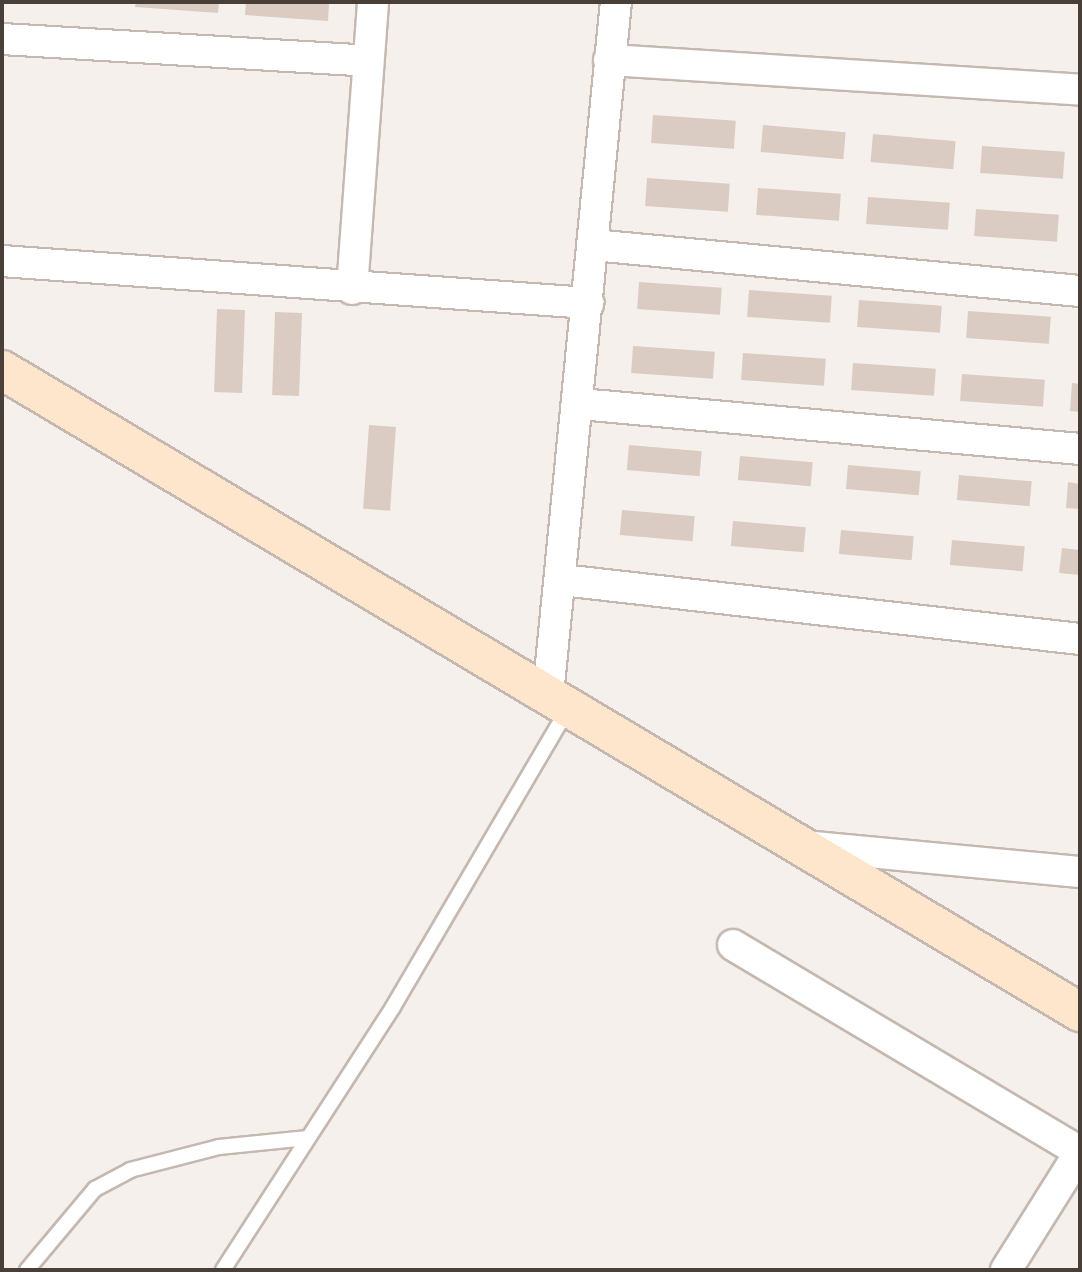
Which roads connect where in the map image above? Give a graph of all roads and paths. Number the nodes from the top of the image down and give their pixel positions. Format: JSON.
{"nodes":[{"id":1,"x":373,"y":2,"type":"edge"},
{"id":2,"x":615,"y":2,"type":"edge"},
{"id":3,"x":2,"y":39,"type":"edge"},
{"id":4,"x":609,"y":60,"type":"junction"},
{"id":5,"x":368,"y":61,"type":"junction"},
{"id":6,"x":1080,"y":90,"type":"edge"},
{"id":7,"x":593,"y":245,"type":"junction"},
{"id":8,"x":2,"y":261,"type":"edge"},
{"id":9,"x":352,"y":289,"type":"junction"},
{"id":10,"x":1080,"y":291,"type":"edge"},
{"id":11,"x":588,"y":303,"type":"junction"},
{"id":12,"x":2,"y":370,"type":"edge"},
{"id":13,"x":580,"y":404,"type":"junction"},
{"id":14,"x":1080,"y":449,"type":"edge"},
{"id":15,"x":562,"y":580,"type":"junction"},
{"id":16,"x":1080,"y":639,"type":"edge"},
{"id":17,"x":558,"y":702,"type":"junction"},
{"id":18,"x":794,"y":845,"type":"junction"},
{"id":19,"x":1080,"y":872,"type":"edge"},
{"id":20,"x":733,"y":945,"type":"dead end"},
{"id":21,"x":1080,"y":1012,"type":"edge"},
{"id":22,"x":309,"y":1138,"type":"junction"},
{"id":23,"x":1080,"y":1152,"type":"edge"},
{"id":24,"x":27,"y":1270,"type":"edge"},
{"id":25,"x":223,"y":1270,"type":"edge"},
{"id":26,"x":1006,"y":1270,"type":"edge"}],
"edges":[{"from":1,"to":5,"type":"street"},
{"from":2,"to":4,"type":"street"},
{"from":3,"to":5,"type":"street"},
{"from":4,"to":6,"type":"street"},
{"from":4,"to":7,"type":"street"},
{"from":5,"to":9,"type":"street"},
{"from":7,"to":10,"type":"street"},
{"from":7,"to":11,"type":"street"},
{"from":8,"to":9,"type":"street"},
{"from":9,"to":11,"type":"street"},
{"from":11,"to":13,"type":"street"},
{"from":12,"to":17,"type":"street"},
{"from":13,"to":14,"type":"street"},
{"from":13,"to":15,"type":"street"},
{"from":15,"to":16,"type":"street"},
{"from":15,"to":17,"type":"street"},
{"from":17,"to":18,"type":"street"},
{"from":17,"to":22,"type":"lane"},
{"from":18,"to":19,"type":"street"},
{"from":18,"to":21,"type":"street"},
{"from":20,"to":23,"type":"street"},
{"from":22,"to":24,"type":"lane"},
{"from":22,"to":25,"type":"lane"},
{"from":23,"to":26,"type":"street"}]}
